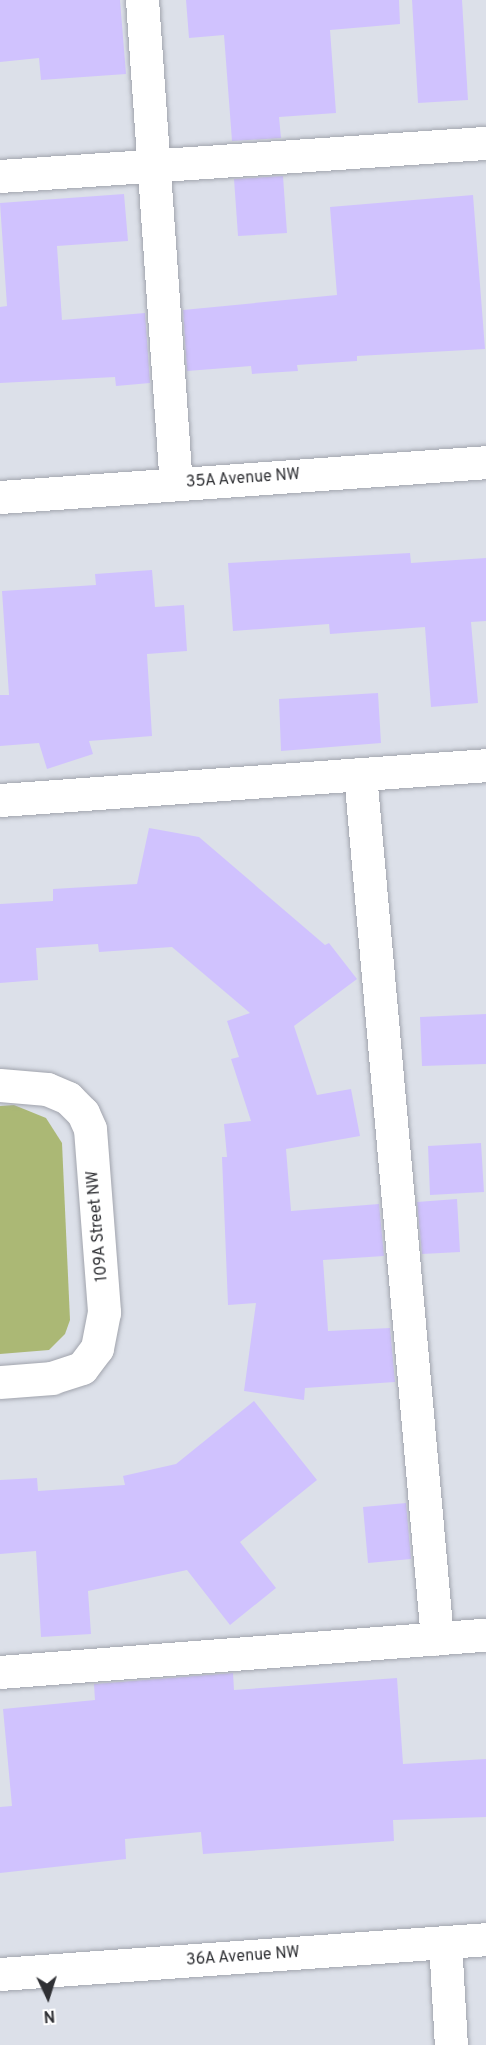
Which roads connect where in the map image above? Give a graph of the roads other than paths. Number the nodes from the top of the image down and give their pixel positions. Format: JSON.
{"nodes":[{"id":1,"x":142,"y":0,"type":"edge"},
{"id":2,"x":486,"y":143,"type":"edge"},
{"id":3,"x":152,"y":164,"type":"junction"},
{"id":4,"x":0,"y":176,"type":"edge"},
{"id":5,"x":486,"y":462,"type":"edge"},
{"id":6,"x":176,"y":484,"type":"junction"},
{"id":7,"x":0,"y":497,"type":"edge"},
{"id":8,"x":486,"y":765,"type":"edge"},
{"id":9,"x":360,"y":774,"type":"junction"},
{"id":10,"x":0,"y":800,"type":"edge"},
{"id":11,"x":0,"y":1085,"type":"edge"},
{"id":12,"x":0,"y":1382,"type":"edge"},
{"id":13,"x":486,"y":1635,"type":"edge"},
{"id":14,"x":437,"y":1639,"type":"junction"},
{"id":15,"x":0,"y":1672,"type":"edge"},
{"id":16,"x":486,"y":1940,"type":"edge"},
{"id":17,"x":445,"y":1942,"type":"junction"},
{"id":18,"x":0,"y":1974,"type":"edge"},
{"id":19,"x":451,"y":2045,"type":"edge"}],
"edges":[{"from":1,"to":3,"type":"street"},
{"from":2,"to":3,"type":"street"},
{"from":3,"to":4,"type":"street"},
{"from":3,"to":6,"type":"street"},
{"from":5,"to":6,"type":"street","name":"35A Avenue NW"},
{"from":6,"to":7,"type":"street","name":"35A Avenue NW"},
{"from":8,"to":9,"type":"street"},
{"from":9,"to":10,"type":"street"},
{"from":9,"to":14,"type":"street"},
{"from":11,"to":12,"type":"street","name":"109A Street NW"},
{"from":13,"to":14,"type":"street"},
{"from":14,"to":15,"type":"street"},
{"from":16,"to":17,"type":"street","name":"36A Avenue NW"},
{"from":17,"to":18,"type":"street","name":"36A Avenue NW"},
{"from":17,"to":19,"type":"street"}]}
